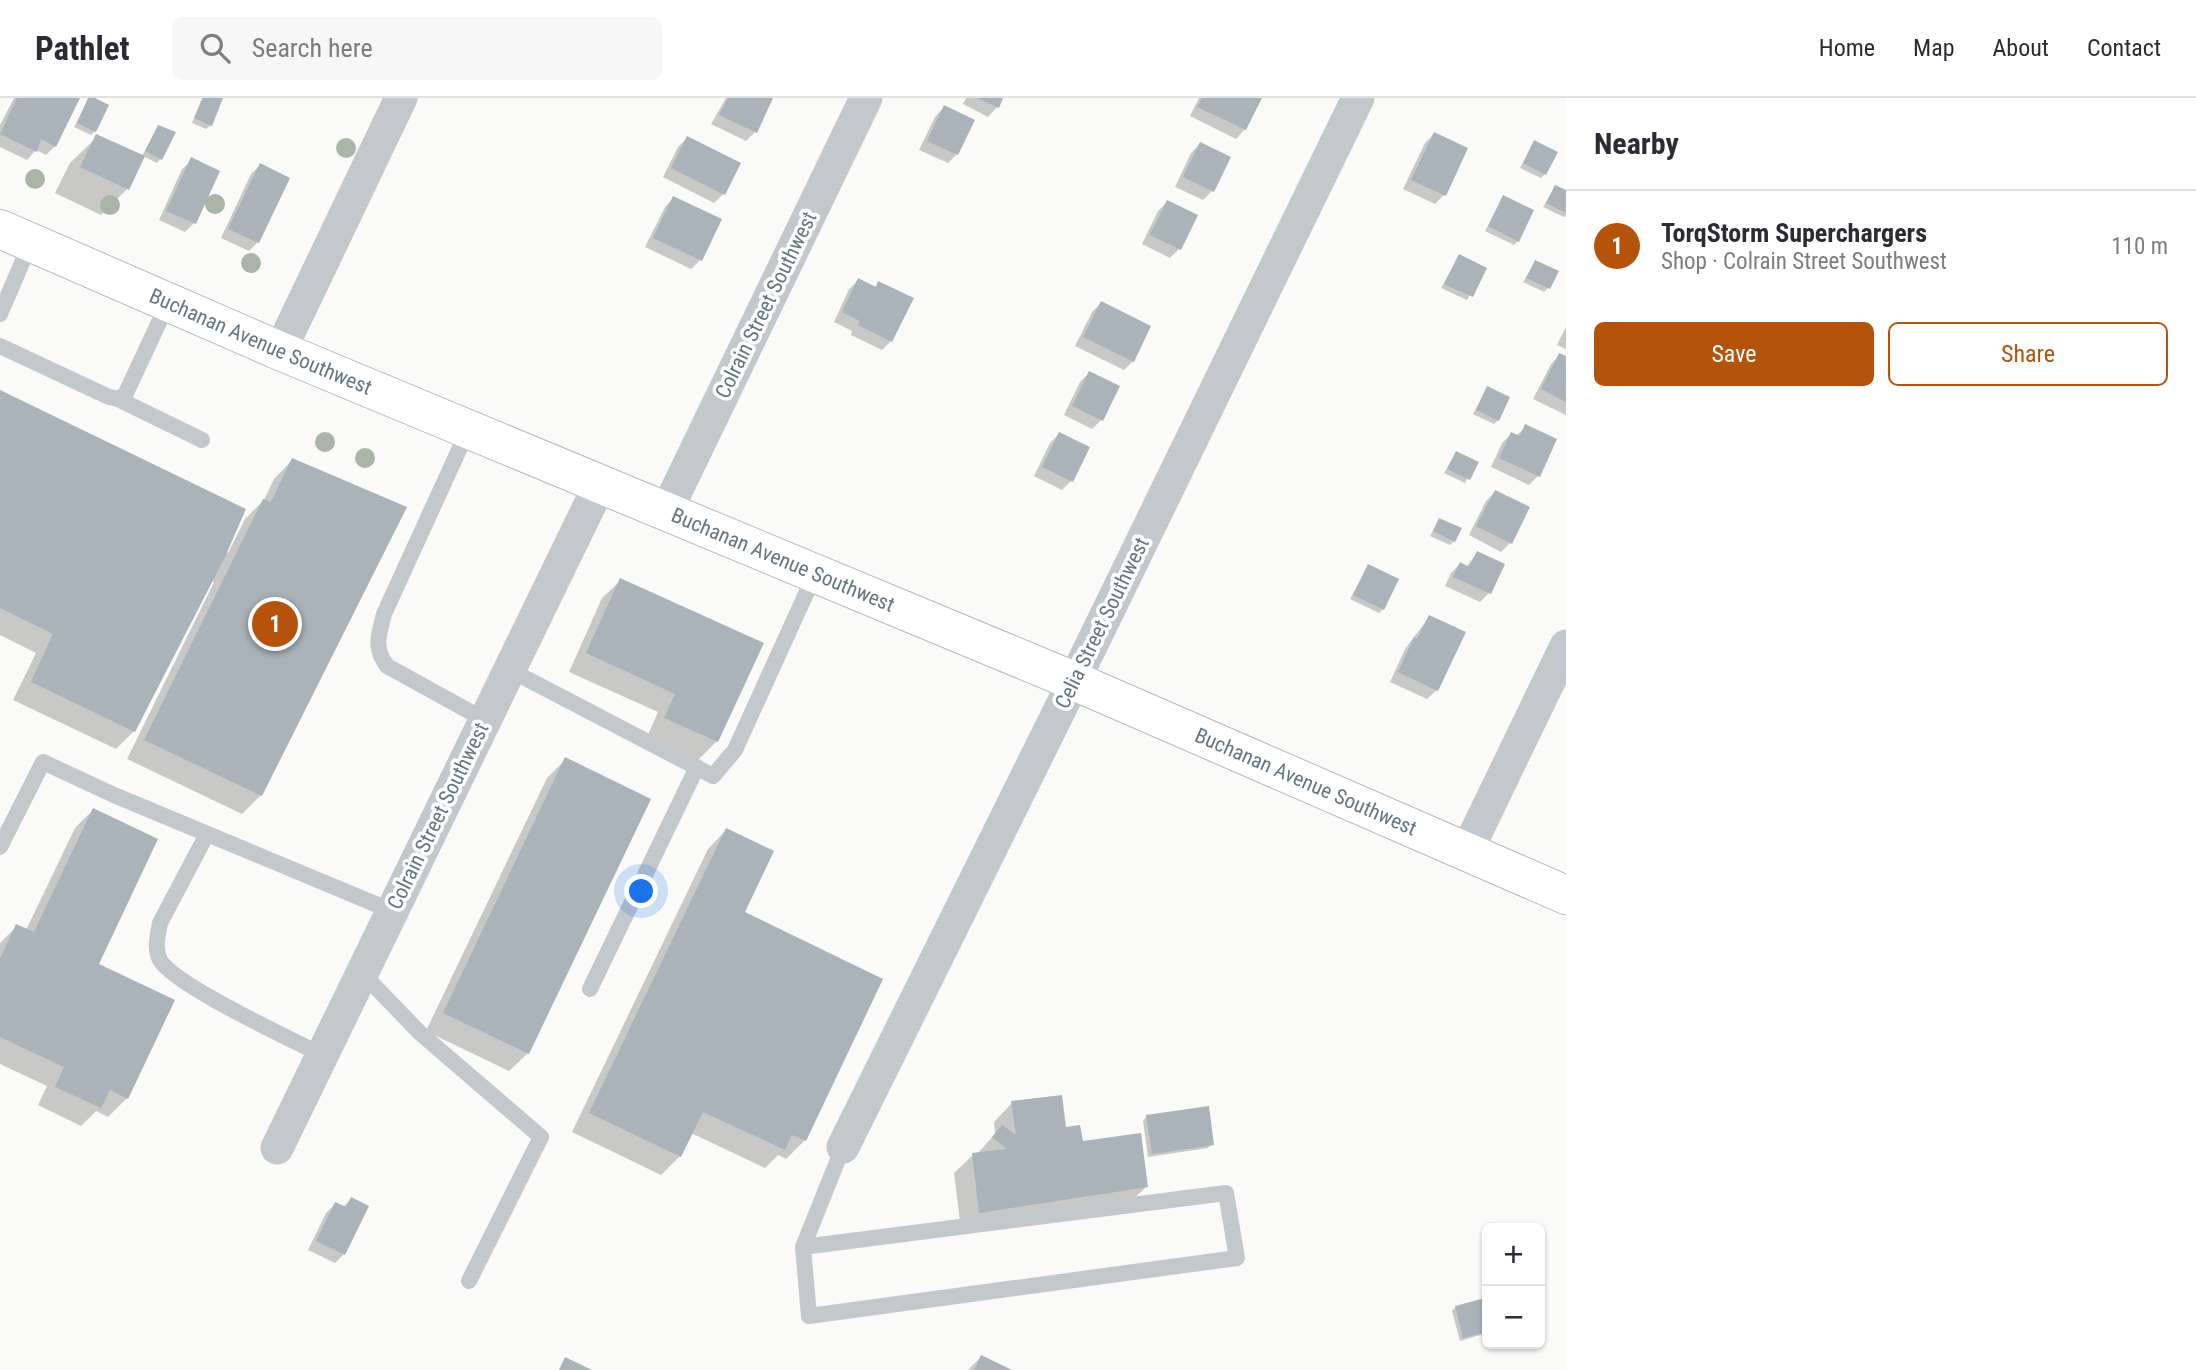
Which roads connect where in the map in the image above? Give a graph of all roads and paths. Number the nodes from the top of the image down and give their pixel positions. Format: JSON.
{"nodes":[{"id":1,"x":401,"y":98,"type":"edge"},
{"id":2,"x":866,"y":98,"type":"edge"},
{"id":3,"x":1358,"y":98,"type":"edge"},
{"id":4,"x":16,"y":236,"type":"edge"},
{"id":5,"x":169,"y":301,"type":"junction"},
{"id":6,"x":0,"y":314,"type":"edge"},
{"id":7,"x":0,"y":346,"type":"edge"},
{"id":8,"x":280,"y":351,"type":"junction"},
{"id":9,"x":118,"y":399,"type":"junction"},
{"id":10,"x":469,"y":428,"type":"junction"},
{"id":11,"x":202,"y":440,"type":"dead end"},
{"id":12,"x":600,"y":484,"type":"junction"},
{"id":13,"x":666,"y":512,"type":"junction"},
{"id":14,"x":815,"y":574,"type":"junction"},
{"id":15,"x":1566,"y":646,"type":"edge"},
{"id":16,"x":510,"y":670,"type":"junction"},
{"id":17,"x":1074,"y":681,"type":"junction"},
{"id":18,"x":485,"y":720,"type":"junction"},
{"id":19,"x":697,"y":767,"type":"junction"},
{"id":20,"x":207,"y":834,"type":"junction"},
{"id":21,"x":0,"y":847,"type":"edge"},
{"id":22,"x":1466,"y":853,"type":"junction"},
{"id":23,"x":1566,"y":895,"type":"edge"},
{"id":24,"x":392,"y":911,"type":"junction"},
{"id":25,"x":362,"y":973,"type":"junction"},
{"id":26,"x":590,"y":989,"type":"dead end"},
{"id":27,"x":322,"y":1055,"type":"junction"},
{"id":28,"x":843,"y":1147,"type":"joint"},
{"id":29,"x":277,"y":1148,"type":"dead end"},
{"id":30,"x":803,"y":1247,"type":"junction"},
{"id":31,"x":470,"y":1281,"type":"dead end"}],
"edges":[{"from":1,"to":8,"type":"street"},
{"from":2,"to":13,"type":"street","name":"Colrain Street Southwest"},
{"from":3,"to":17,"type":"street","name":"Celia Street Southwest"},
{"from":4,"to":5,"type":"street","name":"Buchanan Avenue Southwest"},
{"from":4,"to":6,"type":"lane"},
{"from":5,"to":8,"type":"street","name":"Buchanan Avenue Southwest"},
{"from":5,"to":9,"type":"lane"},
{"from":7,"to":9,"type":"lane"},
{"from":8,"to":10,"type":"street","name":"Buchanan Avenue Southwest"},
{"from":9,"to":11,"type":"lane"},
{"from":10,"to":12,"type":"street","name":"Buchanan Avenue Southwest"},
{"from":10,"to":18,"type":"lane"},
{"from":12,"to":13,"type":"street","name":"Buchanan Avenue Southwest"},
{"from":12,"to":16,"type":"street","name":"Colrain Street Southwest"},
{"from":13,"to":14,"type":"street","name":"Buchanan Avenue Southwest"},
{"from":14,"to":17,"type":"street","name":"Buchanan Avenue Southwest"},
{"from":14,"to":19,"type":"lane"},
{"from":15,"to":22,"type":"street"},
{"from":16,"to":18,"type":"street","name":"Colrain Street Southwest"},
{"from":16,"to":19,"type":"lane"},
{"from":17,"to":22,"type":"street","name":"Buchanan Avenue Southwest"},
{"from":17,"to":28,"type":"street","name":"Celia Street Southwest"},
{"from":18,"to":24,"type":"street","name":"Colrain Street Southwest"},
{"from":19,"to":26,"type":"lane"},
{"from":20,"to":21,"type":"lane"},
{"from":20,"to":24,"type":"lane"},
{"from":20,"to":27,"type":"lane"},
{"from":22,"to":23,"type":"street","name":"Buchanan Avenue Southwest"},
{"from":24,"to":25,"type":"street","name":"Colrain Street Southwest"},
{"from":25,"to":27,"type":"street","name":"Colrain Street Southwest"},
{"from":25,"to":31,"type":"lane"},
{"from":27,"to":29,"type":"street","name":"Colrain Street Southwest"},
{"from":28,"to":30,"type":"lane"},
{"from":30,"to":30,"type":"lane"}]}
